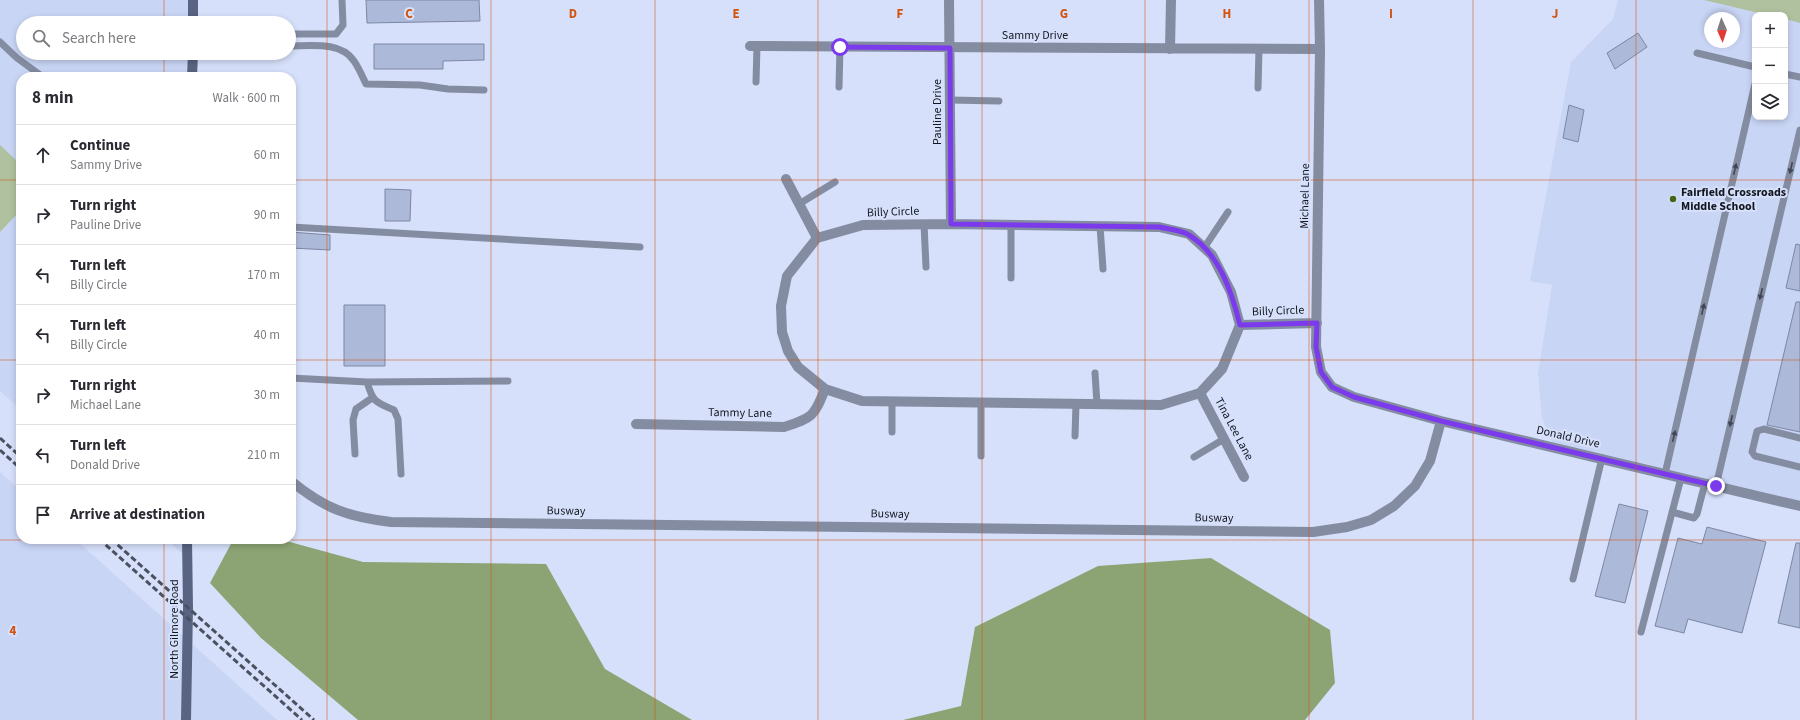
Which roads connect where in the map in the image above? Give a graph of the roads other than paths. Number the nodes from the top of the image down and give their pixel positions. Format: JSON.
{"nodes":[{"id":1,"x":193,"y":0,"type":"edge"},
{"id":2,"x":342,"y":0,"type":"edge"},
{"id":3,"x":949,"y":0,"type":"edge"},
{"id":4,"x":1171,"y":0,"type":"edge"},
{"id":5,"x":1319,"y":0,"type":"edge"},
{"id":6,"x":193,"y":16,"type":"edge"},
{"id":7,"x":296,"y":34,"type":"edge"},
{"id":8,"x":0,"y":42,"type":"edge"},
{"id":9,"x":296,"y":46,"type":"edge"},
{"id":10,"x":753,"y":46,"type":"joint"},
{"id":11,"x":840,"y":47,"type":"junction"},
{"id":12,"x":950,"y":48,"type":"junction"},
{"id":13,"x":1170,"y":48,"type":"junction"},
{"id":14,"x":1259,"y":49,"type":"junction"},
{"id":15,"x":1320,"y":50,"type":"junction"},
{"id":16,"x":1697,"y":53,"type":"dead end"},
{"id":17,"x":16,"y":57,"type":"edge"},
{"id":18,"x":20,"y":60,"type":"edge"},
{"id":19,"x":193,"y":60,"type":"edge"},
{"id":20,"x":1752,"y":65,"type":"edge"},
{"id":21,"x":36,"y":72,"type":"edge"},
{"id":22,"x":192,"y":72,"type":"edge"},
{"id":23,"x":1788,"y":75,"type":"edge"},
{"id":24,"x":1800,"y":77,"type":"edge"},
{"id":25,"x":756,"y":82,"type":"dead end"},
{"id":26,"x":839,"y":87,"type":"dead end"},
{"id":27,"x":1258,"y":88,"type":"dead end"},
{"id":28,"x":484,"y":90,"type":"dead end"},
{"id":29,"x":1752,"y":97,"type":"edge"},
{"id":30,"x":950,"y":100,"type":"junction"},
{"id":31,"x":999,"y":102,"type":"dead end"},
{"id":32,"x":1800,"y":130,"type":"edge"},
{"id":33,"x":786,"y":179,"type":"dead end"},
{"id":34,"x":834,"y":182,"type":"dead end"},
{"id":35,"x":799,"y":204,"type":"junction"},
{"id":36,"x":1228,"y":212,"type":"dead end"},
{"id":37,"x":924,"y":224,"type":"junction"},
{"id":38,"x":951,"y":224,"type":"junction"},
{"id":39,"x":1011,"y":225,"type":"junction"},
{"id":40,"x":1100,"y":226,"type":"junction"},
{"id":41,"x":296,"y":227,"type":"edge"},
{"id":42,"x":817,"y":238,"type":"junction"},
{"id":43,"x":640,"y":247,"type":"dead end"},
{"id":44,"x":1204,"y":248,"type":"junction"},
{"id":45,"x":926,"y":267,"type":"dead end"},
{"id":46,"x":1103,"y":269,"type":"dead end"},
{"id":47,"x":1011,"y":278,"type":"dead end"},
{"id":48,"x":1317,"y":323,"type":"junction"},
{"id":49,"x":1240,"y":325,"type":"junction"},
{"id":50,"x":1095,"y":373,"type":"dead end"},
{"id":51,"x":296,"y":378,"type":"edge"},
{"id":52,"x":508,"y":381,"type":"dead end"},
{"id":53,"x":367,"y":382,"type":"junction"},
{"id":54,"x":1332,"y":387,"type":"joint"},
{"id":55,"x":825,"y":390,"type":"junction"},
{"id":56,"x":1200,"y":393,"type":"junction"},
{"id":57,"x":372,"y":398,"type":"junction"},
{"id":58,"x":892,"y":401,"type":"junction"},
{"id":59,"x":981,"y":402,"type":"junction"},
{"id":60,"x":1076,"y":404,"type":"junction"},
{"id":61,"x":1097,"y":404,"type":"junction"},
{"id":62,"x":1441,"y":421,"type":"junction"},
{"id":63,"x":636,"y":424,"type":"dead end"},
{"id":64,"x":892,"y":432,"type":"dead end"},
{"id":65,"x":1075,"y":436,"type":"dead end"},
{"id":66,"x":1800,"y":438,"type":"edge"},
{"id":67,"x":1224,"y":439,"type":"junction"},
{"id":68,"x":355,"y":454,"type":"dead end"},
{"id":69,"x":981,"y":456,"type":"dead end"},
{"id":70,"x":1194,"y":457,"type":"dead end"},
{"id":71,"x":1602,"y":458,"type":"junction"},
{"id":72,"x":1800,"y":467,"type":"edge"},
{"id":73,"x":401,"y":474,"type":"dead end"},
{"id":74,"x":1665,"y":474,"type":"junction"},
{"id":75,"x":1244,"y":477,"type":"dead end"},
{"id":76,"x":1681,"y":478,"type":"junction"},
{"id":77,"x":1705,"y":484,"type":"junction"},
{"id":78,"x":296,"y":485,"type":"edge"},
{"id":79,"x":1716,"y":486,"type":"junction"},
{"id":80,"x":1800,"y":506,"type":"edge"},
{"id":81,"x":1672,"y":512,"type":"junction"},
{"id":82,"x":187,"y":544,"type":"edge"},
{"id":83,"x":1573,"y":579,"type":"dead end"},
{"id":84,"x":1641,"y":632,"type":"dead end"},
{"id":85,"x":186,"y":720,"type":"edge"}],
"edges":[{"from":1,"to":6,"type":"street"},
{"from":2,"to":7,"type":"lane"},
{"from":3,"to":12,"type":"street","name":"Pauline Drive"},
{"from":4,"to":13,"type":"street"},
{"from":5,"to":15,"type":"street","name":"Michael Lane"},
{"from":8,"to":17,"type":"lane"},
{"from":9,"to":28,"type":"lane"},
{"from":10,"to":11,"type":"street","name":"Sammy Drive"},
{"from":10,"to":25,"type":"lane"},
{"from":11,"to":12,"type":"street","name":"Sammy Drive"},
{"from":11,"to":26,"type":"lane"},
{"from":12,"to":13,"type":"street","name":"Sammy Drive"},
{"from":12,"to":30,"type":"street","name":"Pauline Drive"},
{"from":13,"to":14,"type":"street","name":"Sammy Drive"},
{"from":14,"to":15,"type":"street","name":"Sammy Drive"},
{"from":14,"to":27,"type":"lane"},
{"from":15,"to":48,"type":"street","name":"Michael Lane"},
{"from":16,"to":20,"type":"lane"},
{"from":18,"to":21,"type":"lane"},
{"from":19,"to":22,"type":"street"},
{"from":23,"to":24,"type":"lane"},
{"from":74,"to":29,"type":"lane","one_way":true},
{"from":30,"to":31,"type":"lane"},
{"from":30,"to":38,"type":"street","name":"Pauline Drive"},
{"from":32,"to":79,"type":"lane","one_way":true},
{"from":33,"to":35,"type":"street"},
{"from":34,"to":35,"type":"lane"},
{"from":35,"to":42,"type":"street"},
{"from":36,"to":44,"type":"lane"},
{"from":37,"to":38,"type":"street","name":"Billy Circle"},
{"from":37,"to":42,"type":"street","name":"Billy Circle"},
{"from":37,"to":45,"type":"lane"},
{"from":38,"to":39,"type":"street","name":"Billy Circle"},
{"from":39,"to":40,"type":"street","name":"Billy Circle"},
{"from":39,"to":47,"type":"lane"},
{"from":40,"to":44,"type":"street","name":"Billy Circle"},
{"from":40,"to":46,"type":"lane"},
{"from":41,"to":43,"type":"lane"},
{"from":42,"to":55,"type":"street"},
{"from":44,"to":49,"type":"street","name":"Billy Circle"},
{"from":48,"to":49,"type":"street","name":"Billy Circle"},
{"from":48,"to":54,"type":"street","name":"Michael Lane"},
{"from":49,"to":56,"type":"street","name":"Billy Circle"},
{"from":50,"to":61,"type":"lane"},
{"from":51,"to":53,"type":"lane"},
{"from":52,"to":53,"type":"lane"},
{"from":53,"to":57,"type":"lane"},
{"from":54,"to":62,"type":"street","name":"Donald Drive"},
{"from":55,"to":58,"type":"street"},
{"from":55,"to":63,"type":"street","name":"Tammy Lane"},
{"from":56,"to":61,"type":"street"},
{"from":56,"to":67,"type":"street","name":"Tina Lee Lane"},
{"from":57,"to":68,"type":"lane"},
{"from":57,"to":73,"type":"lane"},
{"from":58,"to":59,"type":"street"},
{"from":58,"to":64,"type":"lane"},
{"from":59,"to":60,"type":"street"},
{"from":59,"to":69,"type":"lane"},
{"from":60,"to":61,"type":"street"},
{"from":60,"to":65,"type":"lane"},
{"from":62,"to":71,"type":"street","name":"Donald Drive"},
{"from":62,"to":78,"type":"street","name":"Busway"},
{"from":66,"to":72,"type":"lane"},
{"from":67,"to":70,"type":"lane"},
{"from":67,"to":75,"type":"street","name":"Tina Lee Lane"},
{"from":71,"to":74,"type":"street","name":"Donald Drive"},
{"from":71,"to":83,"type":"lane"},
{"from":74,"to":76,"type":"street","name":"Donald Drive"},
{"from":76,"to":77,"type":"street","name":"Donald Drive"},
{"from":76,"to":81,"type":"lane"},
{"from":77,"to":79,"type":"street","name":"Donald Drive"},
{"from":77,"to":81,"type":"lane"},
{"from":79,"to":80,"type":"street","name":"Donald Drive"},
{"from":81,"to":84,"type":"lane"},
{"from":82,"to":85,"type":"street","name":"North Gilmore Road"}]}
